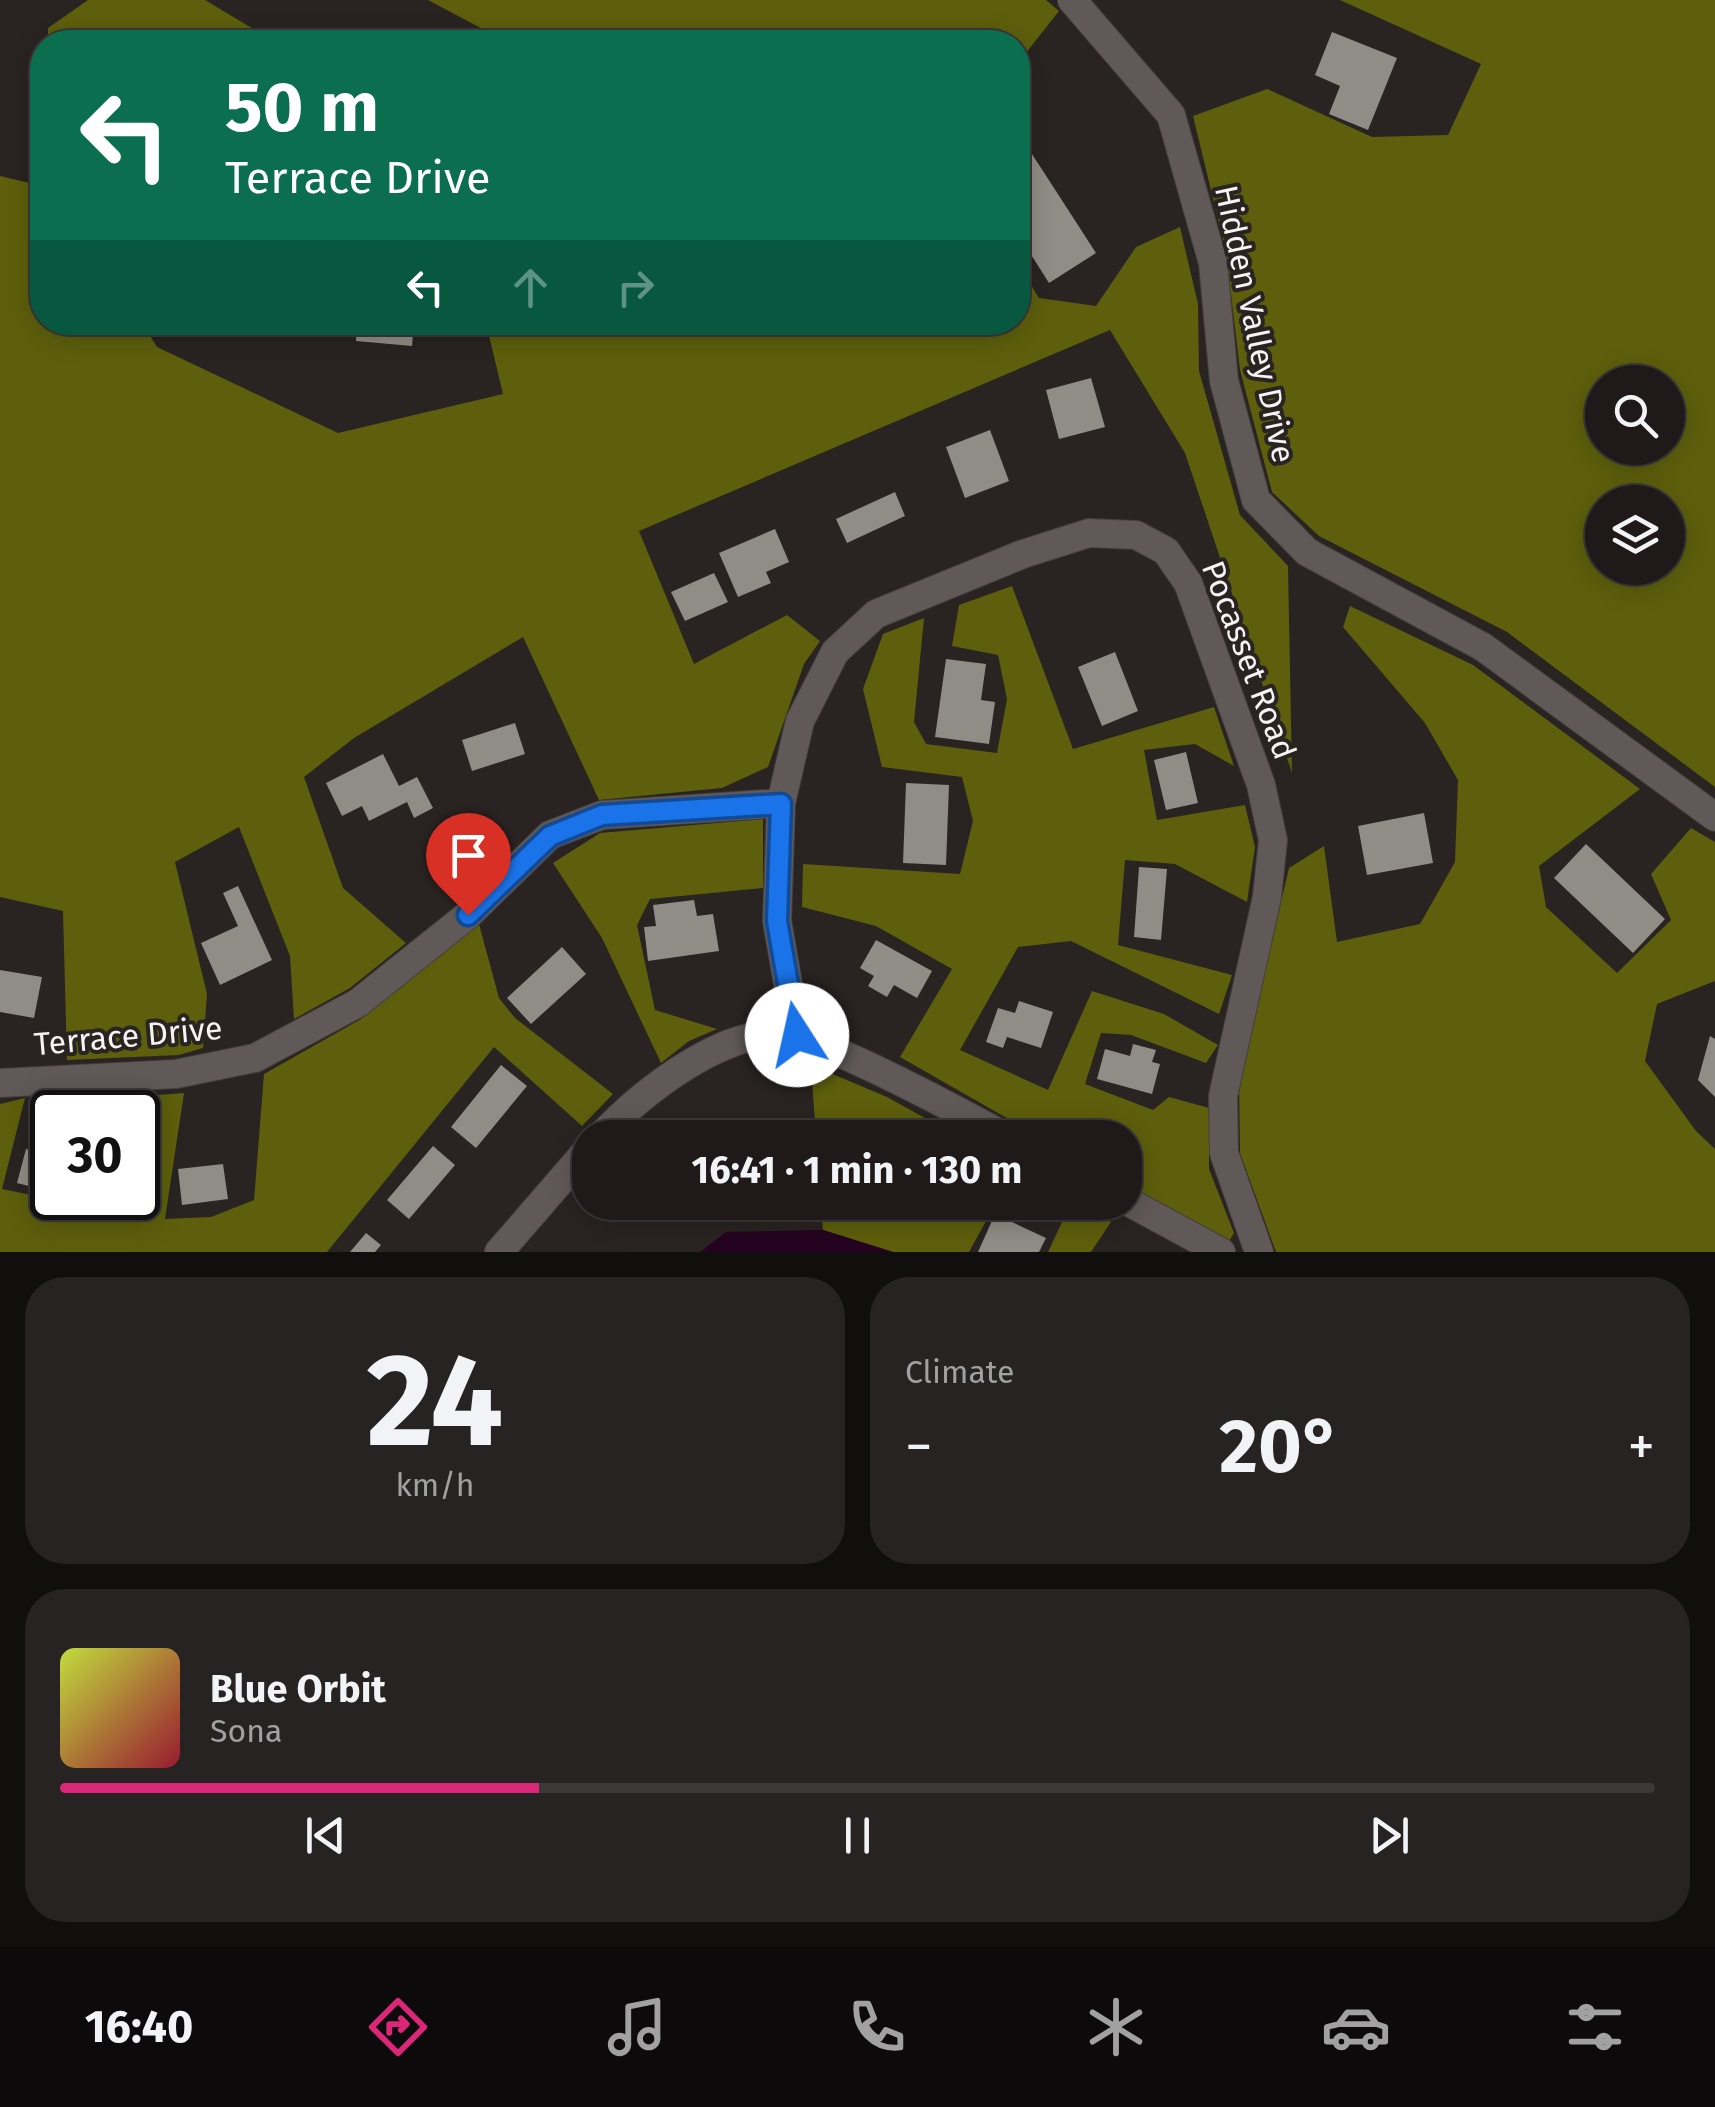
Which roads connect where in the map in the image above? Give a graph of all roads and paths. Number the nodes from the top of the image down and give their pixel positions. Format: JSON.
{"nodes":[{"id":1,"x":1072,"y":0,"type":"edge"},
{"id":2,"x":781,"y":804,"type":"junction"},
{"id":3,"x":1715,"y":817,"type":"edge"},
{"id":4,"x":797,"y":1035,"type":"junction"},
{"id":5,"x":0,"y":1083,"type":"edge"},
{"id":6,"x":616,"y":1120,"type":"edge"},
{"id":7,"x":975,"y":1120,"type":"edge"},
{"id":8,"x":572,"y":1168,"type":"edge"},
{"id":9,"x":1142,"y":1209,"type":"edge"},
{"id":10,"x":499,"y":1252,"type":"edge"},
{"id":11,"x":1221,"y":1252,"type":"edge"},
{"id":12,"x":1259,"y":1252,"type":"edge"}],
"edges":[{"from":1,"to":3,"type":"street","name":"Hidden Valley Drive"},
{"from":2,"to":4,"type":"street","name":"Pocasset Road"},
{"from":2,"to":5,"type":"street","name":"Terrace Drive"},
{"from":2,"to":12,"type":"street","name":"Pocasset Road"},
{"from":4,"to":6,"type":"street"},
{"from":4,"to":7,"type":"street"},
{"from":8,"to":10,"type":"street"},
{"from":9,"to":11,"type":"street"}]}
